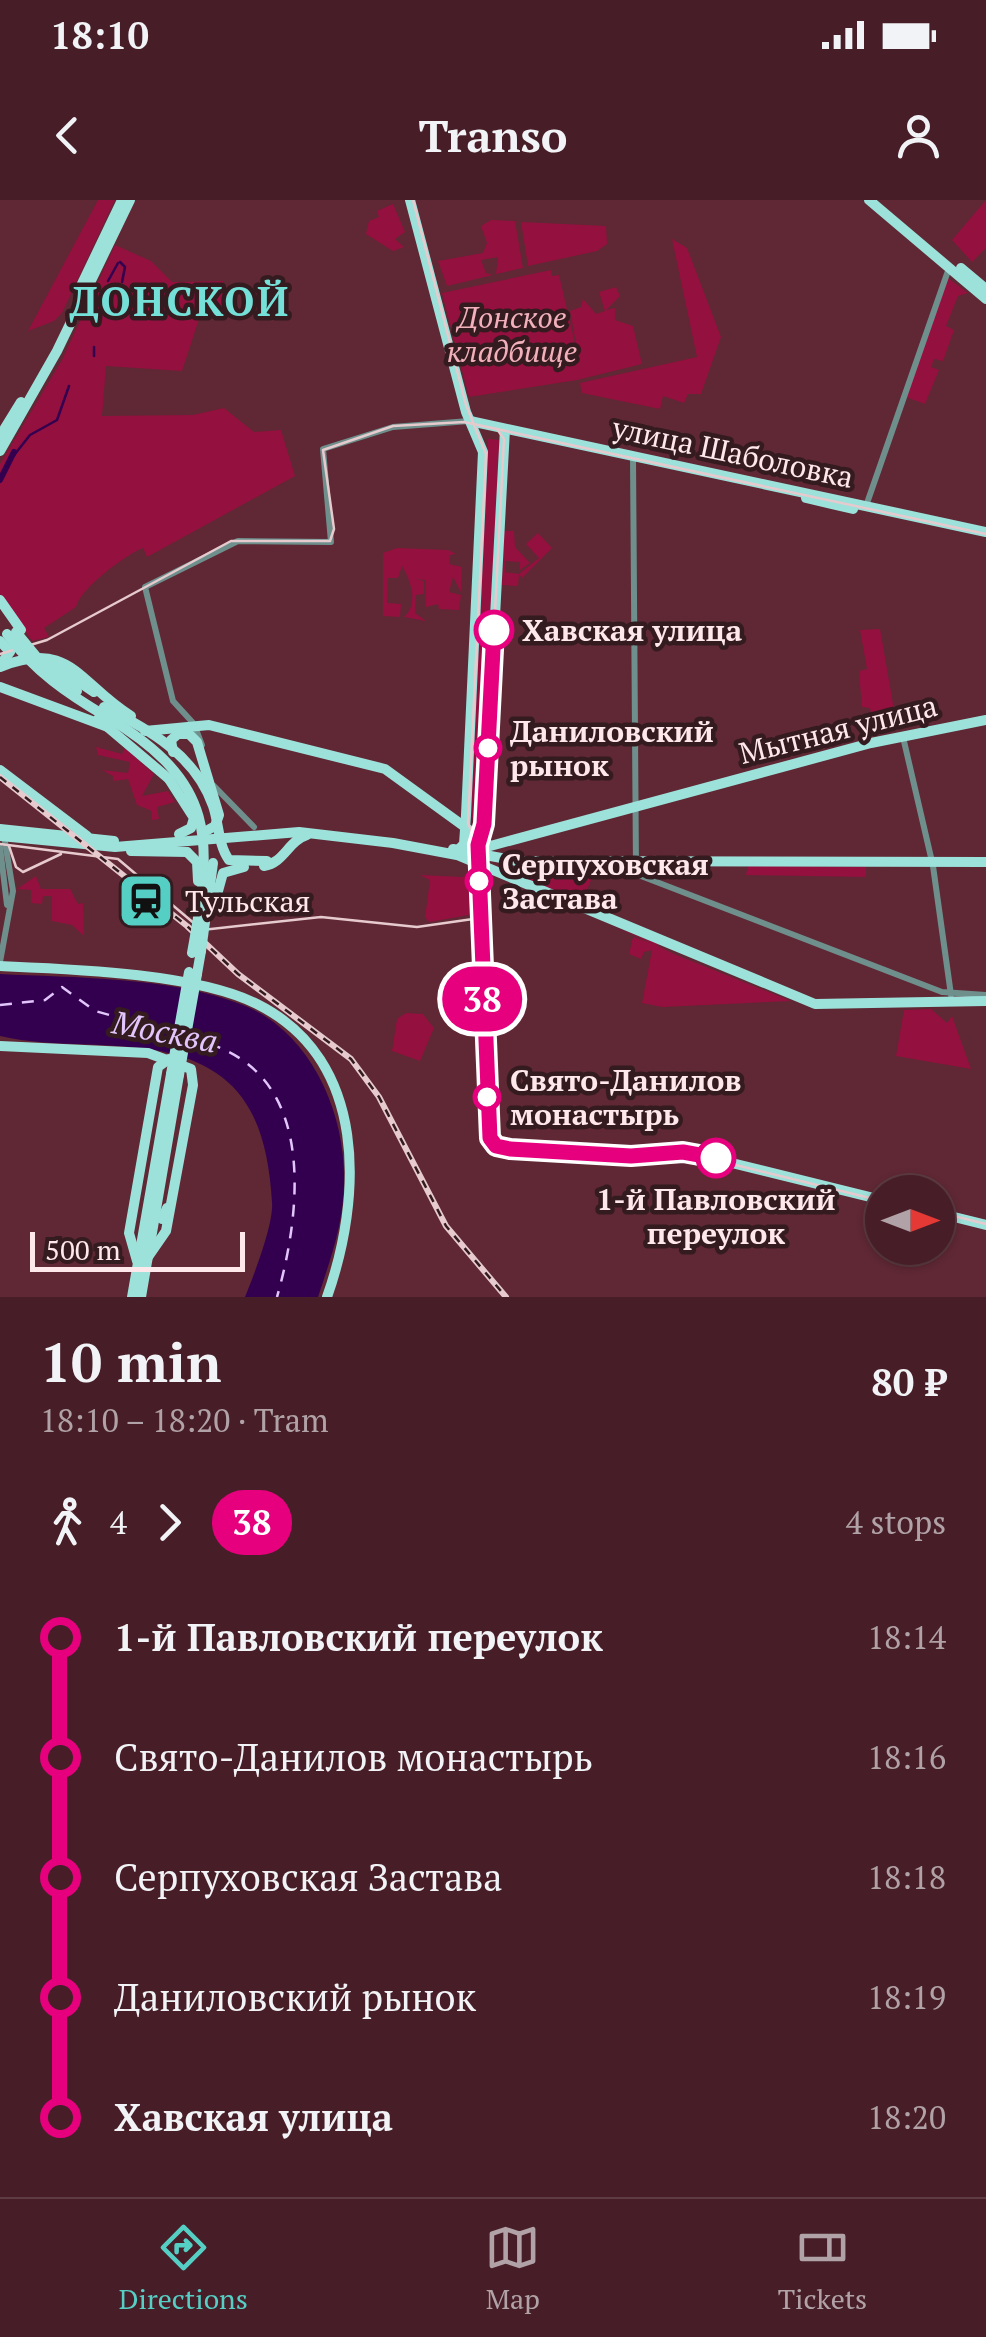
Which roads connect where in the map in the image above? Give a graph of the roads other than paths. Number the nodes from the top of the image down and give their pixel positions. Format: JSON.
{"nodes":[{"id":1,"x":122,"y":200,"type":"edge"},
{"id":2,"x":132,"y":200,"type":"edge"},
{"id":3,"x":414,"y":200,"type":"edge"},
{"id":4,"x":870,"y":200,"type":"edge"},
{"id":5,"x":880,"y":200,"type":"edge"},
{"id":6,"x":950,"y":267,"type":"junction"},
{"id":7,"x":986,"y":289,"type":"edge"},
{"id":8,"x":986,"y":299,"type":"edge"},
{"id":9,"x":472,"y":422,"type":"junction"},
{"id":10,"x":505,"y":434,"type":"junction"},
{"id":11,"x":0,"y":436,"type":"edge"},
{"id":12,"x":0,"y":452,"type":"edge"},
{"id":13,"x":484,"y":452,"type":"junction"},
{"id":14,"x":633,"y":459,"type":"junction"},
{"id":15,"x":865,"y":509,"type":"junction"},
{"id":16,"x":986,"y":535,"type":"edge"},
{"id":17,"x":0,"y":603,"type":"edge"},
{"id":18,"x":0,"y":622,"type":"edge"},
{"id":19,"x":11,"y":634,"type":"edge"},
{"id":20,"x":1,"y":666,"type":"edge"},
{"id":21,"x":46,"y":678,"type":"junction"},
{"id":22,"x":2,"y":688,"type":"edge"},
{"id":23,"x":104,"y":707,"type":"junction"},
{"id":24,"x":180,"y":709,"type":"junction"},
{"id":25,"x":123,"y":711,"type":"junction"},
{"id":26,"x":84,"y":720,"type":"junction"},
{"id":27,"x":986,"y":720,"type":"edge"},
{"id":28,"x":194,"y":724,"type":"junction"},
{"id":29,"x":174,"y":725,"type":"junction"},
{"id":30,"x":112,"y":728,"type":"junction"},
{"id":31,"x":902,"y":736,"type":"junction"},
{"id":32,"x":0,"y":770,"type":"edge"},
{"id":33,"x":231,"y":803,"type":"junction"},
{"id":34,"x":633,"y":806,"type":"junction"},
{"id":35,"x":218,"y":811,"type":"junction"},
{"id":36,"x":486,"y":825,"type":"junction"},
{"id":37,"x":468,"y":828,"type":"junction"},
{"id":38,"x":258,"y":830,"type":"junction"},
{"id":39,"x":206,"y":831,"type":"junction"},
{"id":40,"x":313,"y":832,"type":"junction"},
{"id":41,"x":179,"y":834,"type":"junction"},
{"id":42,"x":1,"y":836,"type":"edge"},
{"id":43,"x":511,"y":839,"type":"junction"},
{"id":44,"x":96,"y":843,"type":"junction"},
{"id":45,"x":206,"y":850,"type":"junction"},
{"id":46,"x":479,"y":851,"type":"junction"},
{"id":47,"x":457,"y":853,"type":"junction"},
{"id":48,"x":280,"y":855,"type":"junction"},
{"id":49,"x":516,"y":860,"type":"junction"},
{"id":50,"x":640,"y":861,"type":"junction"},
{"id":51,"x":932,"y":861,"type":"junction"},
{"id":52,"x":986,"y":862,"type":"edge"},
{"id":53,"x":482,"y":868,"type":"junction"},
{"id":54,"x":210,"y":898,"type":"junction"},
{"id":55,"x":479,"y":916,"type":"junction"},
{"id":56,"x":0,"y":943,"type":"edge"},
{"id":57,"x":197,"y":952,"type":"junction"},
{"id":58,"x":0,"y":966,"type":"edge"},
{"id":59,"x":986,"y":998,"type":"edge"},
{"id":60,"x":952,"y":999,"type":"junction"},
{"id":61,"x":0,"y":1049,"type":"edge"},
{"id":62,"x":163,"y":1064,"type":"junction"},
{"id":63,"x":865,"y":1196,"type":"edge"},
{"id":64,"x":151,"y":1212,"type":"junction"},
{"id":65,"x":955,"y":1217,"type":"edge"},
{"id":66,"x":986,"y":1225,"type":"edge"},
{"id":67,"x":143,"y":1259,"type":"junction"},
{"id":68,"x":132,"y":1297,"type":"edge"},
{"id":69,"x":141,"y":1297,"type":"edge"},
{"id":70,"x":325,"y":1297,"type":"edge"}],
"edges":[{"from":1,"to":11,"type":"main road"},
{"from":2,"to":12,"type":"main road"},
{"from":3,"to":9,"type":"main road"},
{"from":4,"to":6,"type":"main road"},
{"from":5,"to":7,"type":"main road"},
{"from":6,"to":8,"type":"main road"},
{"from":6,"to":15,"type":"street"},
{"from":9,"to":10,"type":"main road","name":"улица Шаболовка"},
{"from":9,"to":13,"type":"main road"},
{"from":9,"to":24,"type":"street"},
{"from":10,"to":13,"type":"main road"},
{"from":10,"to":14,"type":"main road","name":"улица Шаболовка"},
{"from":10,"to":36,"type":"main road"},
{"from":13,"to":37,"type":"main road"},
{"from":14,"to":15,"type":"main road","name":"улица Шаболовка"},
{"from":14,"to":34,"type":"street"},
{"from":15,"to":16,"type":"main road","name":"улица Шаболовка"},
{"from":17,"to":19,"type":"main road"},
{"from":18,"to":19,"type":"main road"},
{"from":19,"to":20,"type":"main road"},
{"from":19,"to":21,"type":"main road","bridge":true},
{"from":19,"to":23,"type":"main road","bridge":true},
{"from":19,"to":26,"type":"main road","bridge":true},
{"from":20,"to":25,"type":"main road"},
{"from":21,"to":41,"type":"main road","bridge":true},
{"from":21,"to":45,"type":"main road","bridge":true},
{"from":22,"to":26,"type":"main road"},
{"from":23,"to":48,"type":"main road","bridge":true},
{"from":23,"to":54,"type":"main road","bridge":true},
{"from":24,"to":28,"type":"street"},
{"from":24,"to":29,"type":"street"},
{"from":25,"to":29,"type":"main road"},
{"from":25,"to":30,"type":"main road"},
{"from":26,"to":30,"type":"main road"},
{"from":27,"to":31,"type":"main road","name":"Мытная улица"},
{"from":28,"to":29,"type":"main road"},
{"from":28,"to":30,"type":"main road"},
{"from":28,"to":33,"type":"street"},
{"from":28,"to":37,"type":"main road"},
{"from":30,"to":45,"type":"main road","bridge":true},
{"from":31,"to":34,"type":"main road","name":"Мытная улица"},
{"from":31,"to":51,"type":"street"},
{"from":32,"to":44,"type":"main road"},
{"from":33,"to":35,"type":"street"},
{"from":33,"to":38,"type":"street"},
{"from":34,"to":43,"type":"main road","name":"Мытная улица"},
{"from":34,"to":50,"type":"street"},
{"from":35,"to":39,"type":"main road"},
{"from":35,"to":54,"type":"main road","bridge":true},
{"from":36,"to":37,"type":"main road"},
{"from":36,"to":46,"type":"main road"},
{"from":37,"to":46,"type":"main road"},
{"from":37,"to":46,"type":"main road"},
{"from":37,"to":47,"type":"main road"},
{"from":38,"to":39,"type":"main road"},
{"from":38,"to":40,"type":"main road"},
{"from":38,"to":44,"type":"main road"},
{"from":38,"to":47,"type":"main road"},
{"from":38,"to":48,"type":"main road"},
{"from":39,"to":41,"type":"main road"},
{"from":40,"to":47,"type":"main road"},
{"from":40,"to":48,"type":"main road"},
{"from":41,"to":44,"type":"main road"},
{"from":42,"to":44,"type":"main road"},
{"from":42,"to":56,"type":"street"},
{"from":42,"to":58,"type":"street"},
{"from":43,"to":46,"type":"main road","name":"Мытная улица"},
{"from":43,"to":49,"type":"main road"},
{"from":44,"to":57,"type":"main road","bridge":true},
{"from":45,"to":57,"type":"main road","bridge":true},
{"from":46,"to":47,"type":"main road"},
{"from":46,"to":49,"type":"main road"},
{"from":46,"to":53,"type":"main road"},
{"from":46,"to":55,"type":"main road"},
{"from":48,"to":57,"type":"main road","bridge":true},
{"from":49,"to":50,"type":"main road"},
{"from":50,"to":51,"type":"main road"},
{"from":50,"to":60,"type":"street"},
{"from":51,"to":52,"type":"main road"},
{"from":51,"to":60,"type":"street"},
{"from":53,"to":55,"type":"main road"},
{"from":53,"to":60,"type":"main road"},
{"from":54,"to":57,"type":"main road","bridge":true},
{"from":55,"to":63,"type":"main road"},
{"from":57,"to":62,"type":"main road","bridge":true},
{"from":58,"to":70,"type":"main road"},
{"from":59,"to":60,"type":"main road"},
{"from":61,"to":62,"type":"main road"},
{"from":62,"to":64,"type":"main road"},
{"from":62,"to":64,"type":"main road"},
{"from":62,"to":67,"type":"main road"},
{"from":62,"to":67,"type":"main road"},
{"from":64,"to":67,"type":"main road"},
{"from":65,"to":66,"type":"main road"},
{"from":67,"to":68,"type":"main road"},
{"from":67,"to":69,"type":"main road"}]}
